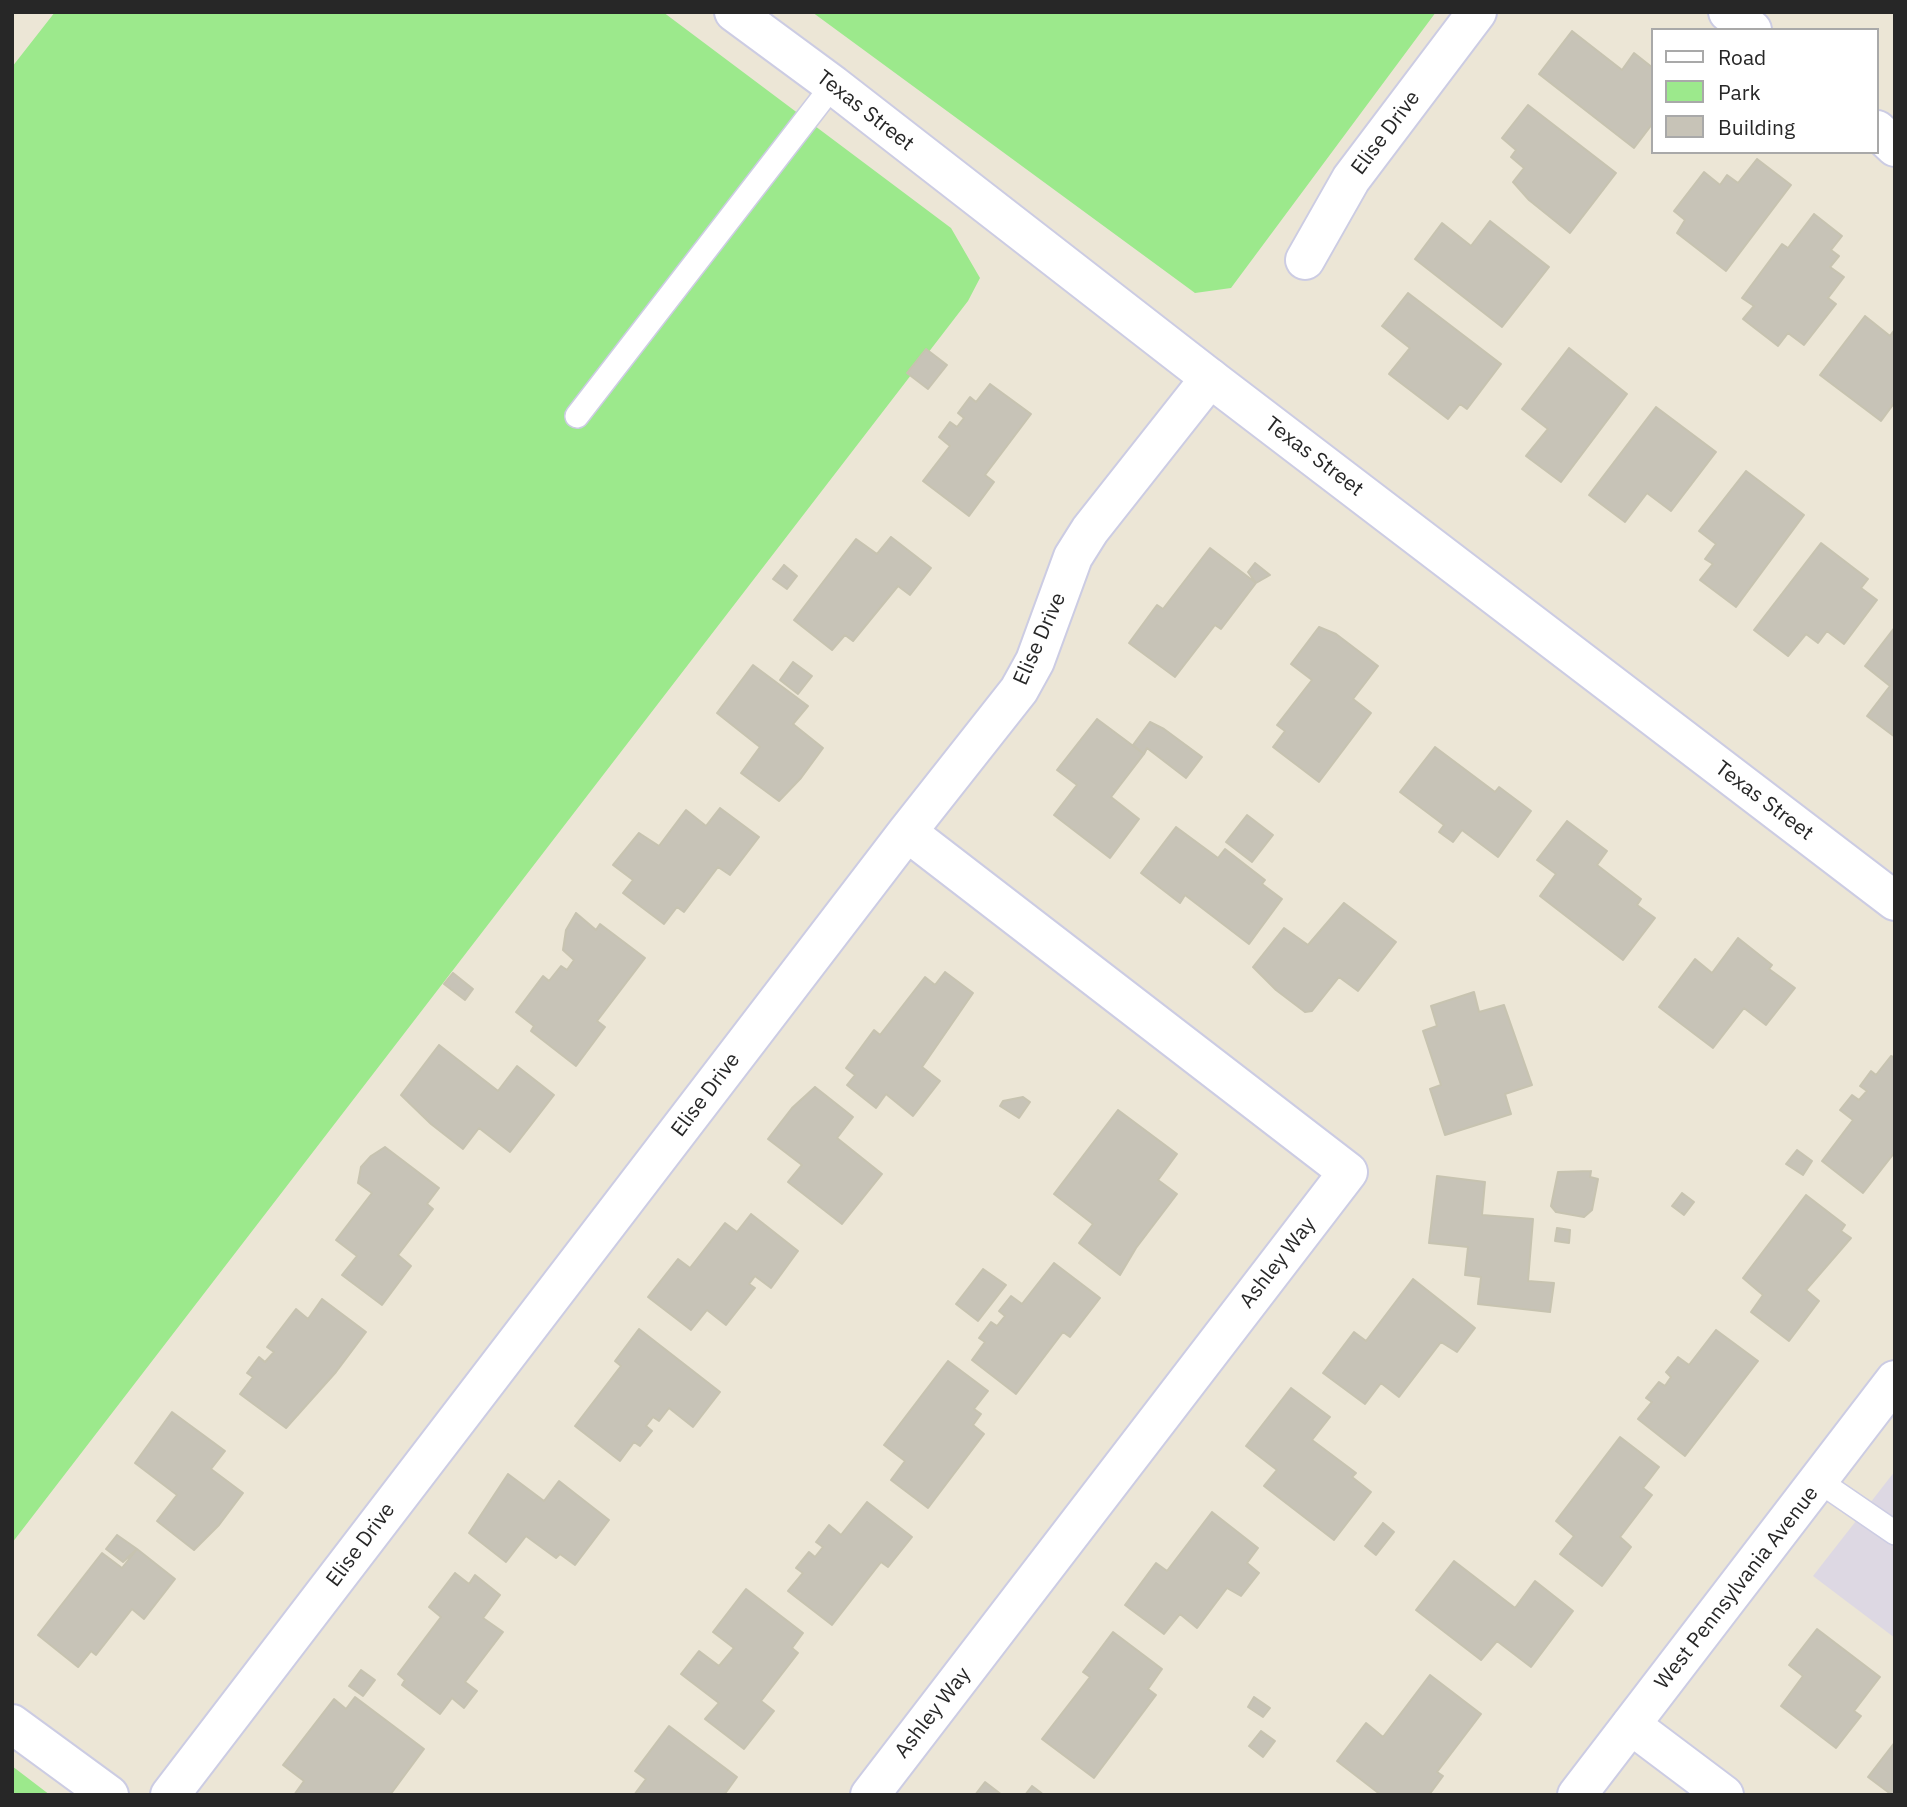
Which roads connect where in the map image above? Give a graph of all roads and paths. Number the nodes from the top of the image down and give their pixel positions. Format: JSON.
{"nodes":[{"id":1,"x":734,"y":12,"type":"edge"},
{"id":2,"x":1477,"y":12,"type":"edge"},
{"id":3,"x":1728,"y":12,"type":"edge"},
{"id":4,"x":1749,"y":28,"type":"edge"},
{"id":5,"x":833,"y":85,"type":"junction"},
{"id":6,"x":1879,"y":132,"type":"edge"},
{"id":7,"x":1895,"y":147,"type":"edge"},
{"id":8,"x":1306,"y":260,"type":"dead end"},
{"id":9,"x":1210,"y":378,"type":"junction"},
{"id":10,"x":577,"y":415,"type":"dead end"},
{"id":11,"x":907,"y":832,"type":"junction"},
{"id":12,"x":1895,"y":901,"type":"edge"},
{"id":13,"x":1895,"y":1380,"type":"edge"},
{"id":14,"x":1819,"y":1482,"type":"junction"},
{"id":15,"x":1895,"y":1533,"type":"edge"},
{"id":16,"x":12,"y":1724,"type":"edge"},
{"id":17,"x":1631,"y":1725,"type":"junction"},
{"id":18,"x":109,"y":1795,"type":"edge"},
{"id":19,"x":170,"y":1795,"type":"edge"},
{"id":20,"x":870,"y":1795,"type":"edge"},
{"id":21,"x":1577,"y":1795,"type":"edge"},
{"id":22,"x":1724,"y":1795,"type":"edge"}],
"edges":[{"from":1,"to":5,"type":"street","name":"Texas Street"},
{"from":2,"to":8,"type":"street","name":"Elise Drive"},
{"from":3,"to":4,"type":"street"},
{"from":5,"to":9,"type":"street","name":"Texas Street"},
{"from":5,"to":10,"type":"lane"},
{"from":6,"to":7,"type":"street"},
{"from":9,"to":11,"type":"street","name":"Elise Drive"},
{"from":9,"to":12,"type":"street","name":"Texas Street"},
{"from":11,"to":19,"type":"street","name":"Elise Drive"},
{"from":11,"to":20,"type":"street","name":"Ashley Way"},
{"from":13,"to":14,"type":"street","name":"West Pennsylvania Avenue"},
{"from":14,"to":15,"type":"lane"},
{"from":14,"to":17,"type":"street","name":"West Pennsylvania Avenue"},
{"from":16,"to":18,"type":"street"},
{"from":17,"to":21,"type":"street","name":"West Pennsylvania Avenue"},
{"from":17,"to":22,"type":"street"}]}
